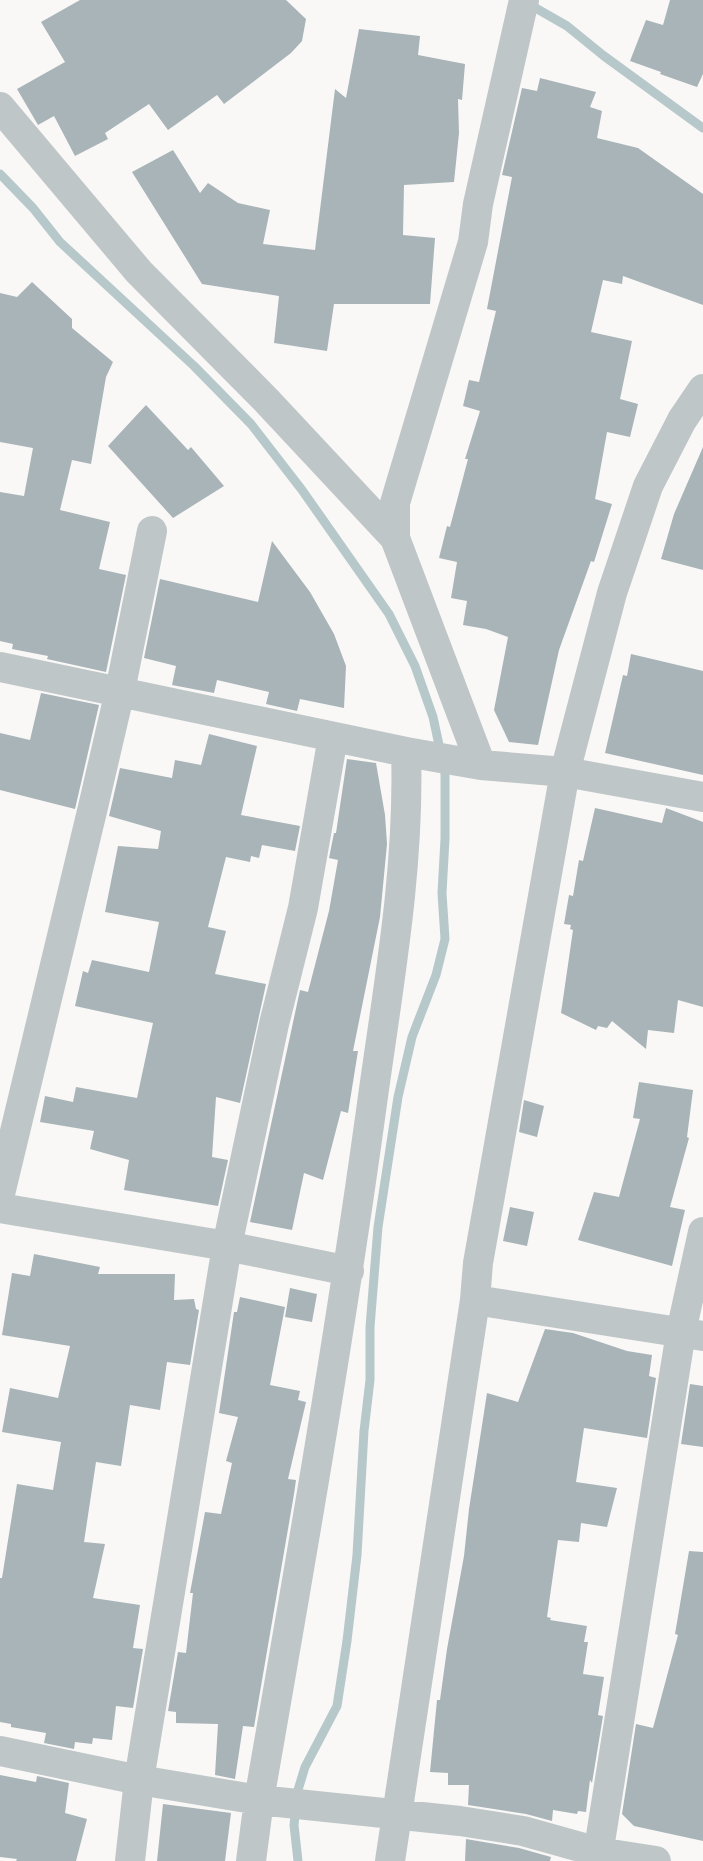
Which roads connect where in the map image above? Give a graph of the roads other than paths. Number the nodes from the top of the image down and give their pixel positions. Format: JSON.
{"nodes":[{"id":1,"x":522,"y":10,"type":"edge"},
{"id":2,"x":0,"y":106,"type":"edge"},
{"id":3,"x":703,"y":389,"type":"edge"},
{"id":4,"x":152,"y":531,"type":"dead end"},
{"id":5,"x":395,"y":538,"type":"junction"},
{"id":6,"x":0,"y":667,"type":"edge"},
{"id":7,"x":120,"y":691,"type":"junction"},
{"id":8,"x":333,"y":737,"type":"junction"},
{"id":9,"x":406,"y":752,"type":"junction"},
{"id":10,"x":482,"y":765,"type":"junction"},
{"id":11,"x":566,"y":772,"type":"junction"},
{"id":12,"x":703,"y":797,"type":"edge"},
{"id":13,"x":0,"y":1194,"type":"edge"},
{"id":14,"x":0,"y":1208,"type":"edge"},
{"id":15,"x":703,"y":1232,"type":"edge"},
{"id":16,"x":227,"y":1246,"type":"junction"},
{"id":17,"x":349,"y":1271,"type":"junction"},
{"id":18,"x":475,"y":1300,"type":"junction"},
{"id":19,"x":692,"y":1334,"type":"edge"},
{"id":20,"x":0,"y":1751,"type":"edge"},
{"id":21,"x":139,"y":1780,"type":"junction"},
{"id":22,"x":259,"y":1800,"type":"junction"},
{"id":23,"x":395,"y":1815,"type":"junction"},
{"id":24,"x":598,"y":1856,"type":"edge"},
{"id":25,"x":130,"y":1861,"type":"edge"},
{"id":26,"x":251,"y":1861,"type":"edge"},
{"id":27,"x":390,"y":1861,"type":"edge"},
{"id":28,"x":656,"y":1861,"type":"edge"}],
"edges":[{"from":1,"to":5,"type":"street"},
{"from":2,"to":5,"type":"street"},
{"from":3,"to":11,"type":"street"},
{"from":4,"to":7,"type":"street"},
{"from":5,"to":10,"type":"street"},
{"from":6,"to":7,"type":"street"},
{"from":7,"to":8,"type":"street"},
{"from":7,"to":13,"type":"street"},
{"from":8,"to":9,"type":"street"},
{"from":8,"to":16,"type":"street"},
{"from":9,"to":10,"type":"street"},
{"from":9,"to":17,"type":"street"},
{"from":10,"to":11,"type":"street"},
{"from":11,"to":12,"type":"street"},
{"from":11,"to":18,"type":"street"},
{"from":14,"to":16,"type":"street"},
{"from":15,"to":19,"type":"street"},
{"from":16,"to":17,"type":"street"},
{"from":16,"to":21,"type":"street"},
{"from":17,"to":22,"type":"street"},
{"from":18,"to":19,"type":"street"},
{"from":18,"to":23,"type":"street"},
{"from":19,"to":24,"type":"street"},
{"from":20,"to":21,"type":"street"},
{"from":21,"to":22,"type":"street"},
{"from":21,"to":25,"type":"street"},
{"from":22,"to":23,"type":"street"},
{"from":22,"to":26,"type":"street"},
{"from":23,"to":24,"type":"street"},
{"from":23,"to":27,"type":"street"},
{"from":24,"to":28,"type":"street"}]}
